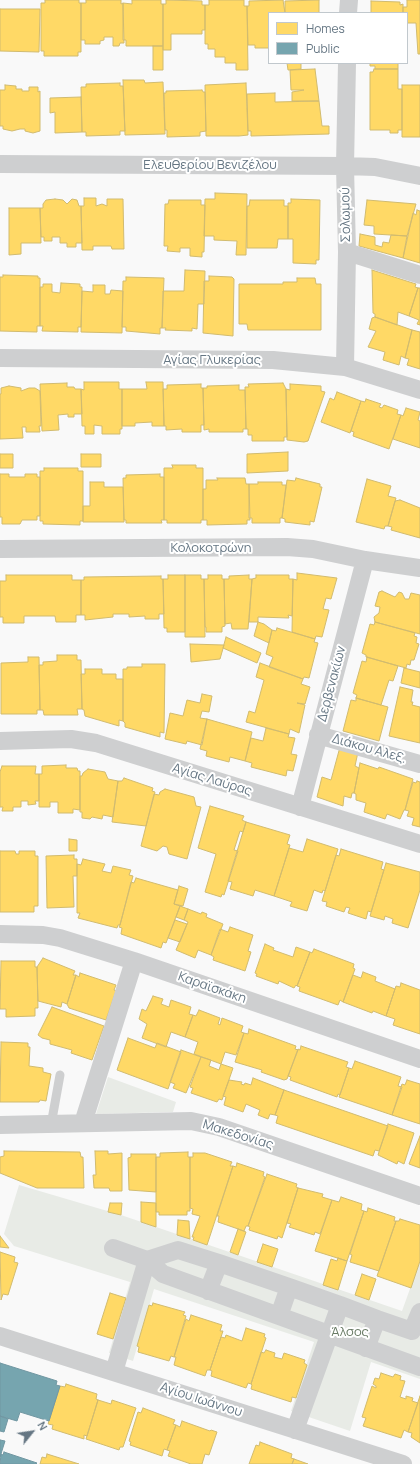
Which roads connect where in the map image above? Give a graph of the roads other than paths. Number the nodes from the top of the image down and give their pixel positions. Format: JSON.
{"nodes":[{"id":1,"x":349,"y":0,"type":"edge"},
{"id":2,"x":348,"y":12,"type":"edge"},
{"id":3,"x":347,"y":64,"type":"edge"},
{"id":4,"x":0,"y":164,"type":"edge"},
{"id":5,"x":345,"y":166,"type":"junction"},
{"id":6,"x":420,"y":176,"type":"edge"},
{"id":7,"x":347,"y":252,"type":"junction"},
{"id":8,"x":420,"y":275,"type":"edge"},
{"id":9,"x":0,"y":358,"type":"edge"},
{"id":10,"x":345,"y":367,"type":"junction"},
{"id":11,"x":420,"y":390,"type":"edge"},
{"id":12,"x":0,"y":549,"type":"edge"},
{"id":13,"x":365,"y":560,"type":"junction"},
{"id":14,"x":420,"y":568,"type":"edge"},
{"id":15,"x":318,"y":735,"type":"junction"},
{"id":16,"x":0,"y":741,"type":"edge"},
{"id":17,"x":420,"y":764,"type":"edge"},
{"id":18,"x":300,"y":807,"type":"junction"},
{"id":19,"x":420,"y":844,"type":"edge"},
{"id":20,"x":0,"y":934,"type":"edge"},
{"id":21,"x":134,"y":961,"type":"junction"},
{"id":22,"x":420,"y":1059,"type":"edge"},
{"id":23,"x":60,"y":1075,"type":"dead end"},
{"id":24,"x":83,"y":1124,"type":"junction"},
{"id":25,"x":0,"y":1125,"type":"edge"},
{"id":26,"x":51,"y":1125,"type":"junction"},
{"id":27,"x":420,"y":1196,"type":"edge"},
{"id":28,"x":113,"y":1248,"type":"dead end"},
{"id":29,"x":147,"y":1260,"type":"junction"},
{"id":30,"x":218,"y":1263,"type":"junction"},
{"id":31,"x":288,"y":1287,"type":"junction"},
{"id":32,"x":208,"y":1291,"type":"junction"},
{"id":33,"x":340,"y":1305,"type":"junction"},
{"id":34,"x":420,"y":1312,"type":"edge"},
{"id":35,"x":279,"y":1316,"type":"junction"},
{"id":36,"x":377,"y":1318,"type":"junction"},
{"id":37,"x":416,"y":1333,"type":"edge"},
{"id":38,"x":329,"y":1335,"type":"junction"},
{"id":39,"x":0,"y":1336,"type":"edge"},
{"id":40,"x":366,"y":1348,"type":"junction"},
{"id":41,"x":420,"y":1367,"type":"edge"},
{"id":42,"x":114,"y":1372,"type":"junction"},
{"id":43,"x":295,"y":1430,"type":"junction"},
{"id":44,"x":403,"y":1464,"type":"edge"}],
"edges":[{"from":1,"to":2,"type":"street"},
{"from":3,"to":5,"type":"street","name":"Σολωμού"},
{"from":4,"to":5,"type":"street","name":"Ελευθερίου Βενιζέλου"},
{"from":5,"to":6,"type":"street","name":"Ελευθερίου Βενιζέλου"},
{"from":5,"to":7,"type":"street","name":"Σολωμού"},
{"from":7,"to":8,"type":"street"},
{"from":7,"to":10,"type":"street","name":"Σολωμού"},
{"from":9,"to":10,"type":"street","name":"Αγίας Γλυκερίας"},
{"from":10,"to":11,"type":"street","name":"Αγίας Γλυκερίας"},
{"from":12,"to":13,"type":"street","name":"Κολοκοτρώνη"},
{"from":13,"to":14,"type":"street","name":"Κολοκοτρώνη"},
{"from":13,"to":15,"type":"street","name":"Δερβενακίων"},
{"from":15,"to":17,"type":"street","name":"Διάκου Αλεξ."},
{"from":15,"to":18,"type":"street","name":"Δερβενακίων"},
{"from":16,"to":18,"type":"street","name":"Αγίας Λαύρας"},
{"from":18,"to":19,"type":"street","name":"Αγίας Λαύρας"},
{"from":20,"to":21,"type":"street","name":"Καραϊσκάκη"},
{"from":21,"to":22,"type":"street","name":"Καραϊσκάκη"},
{"from":21,"to":24,"type":"street"},
{"from":23,"to":26,"type":"lane"},
{"from":24,"to":26,"type":"street","name":"Μακεδονίας"},
{"from":24,"to":27,"type":"street","name":"Μακεδονίας"},
{"from":25,"to":26,"type":"street","name":"Μακεδονίας"},
{"from":28,"to":29,"type":"street"},
{"from":29,"to":30,"type":"street"},
{"from":29,"to":32,"type":"street"},
{"from":29,"to":42,"type":"street"},
{"from":30,"to":31,"type":"street"},
{"from":30,"to":32,"type":"street"},
{"from":31,"to":33,"type":"street"},
{"from":31,"to":35,"type":"street"},
{"from":32,"to":35,"type":"street"},
{"from":33,"to":36,"type":"street"},
{"from":33,"to":38,"type":"street"},
{"from":34,"to":37,"type":"street"},
{"from":35,"to":38,"type":"street"},
{"from":36,"to":37,"type":"street"},
{"from":36,"to":40,"type":"street"},
{"from":38,"to":40,"type":"street"},
{"from":38,"to":43,"type":"street"},
{"from":39,"to":42,"type":"street","name":"Αγίου Ιωάννου"},
{"from":40,"to":41,"type":"street"},
{"from":42,"to":43,"type":"street","name":"Αγίου Ιωάννου"},
{"from":43,"to":44,"type":"street","name":"Αγίου Ιωάννου"}]}
